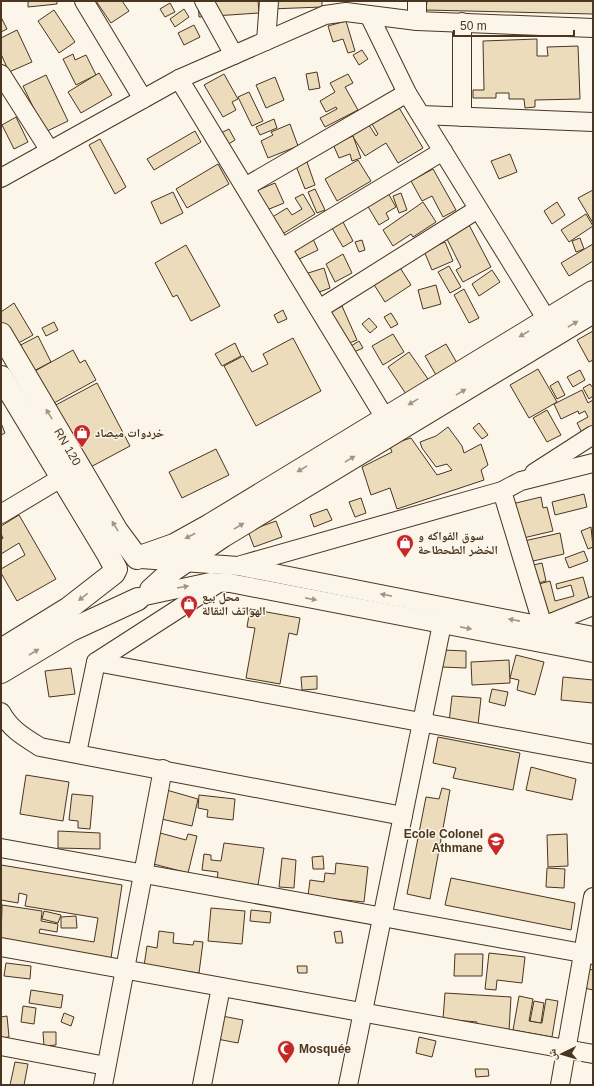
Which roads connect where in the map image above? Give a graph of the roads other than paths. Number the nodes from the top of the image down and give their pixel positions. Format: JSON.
{"nodes":[{"id":1,"x":84,"y":1,"type":"edge"},
{"id":2,"x":204,"y":1,"type":"edge"},
{"id":3,"x":269,"y":1,"type":"edge"},
{"id":4,"x":417,"y":1,"type":"edge"},
{"id":5,"x":346,"y":7,"type":"edge"},
{"id":6,"x":369,"y":15,"type":"junction"},
{"id":7,"x":417,"y":21,"type":"junction"},
{"id":8,"x":462,"y":22,"type":"junction"},
{"id":9,"x":593,"y":28,"type":"edge"},
{"id":10,"x":266,"y":41,"type":"junction"},
{"id":11,"x":234,"y":55,"type":"junction"},
{"id":12,"x":1,"y":74,"type":"edge"},
{"id":13,"x":179,"y":79,"type":"junction"},
{"id":14,"x":407,"y":93,"type":"junction"},
{"id":15,"x":143,"y":99,"type":"junction"},
{"id":16,"x":421,"y":115,"type":"junction"},
{"id":17,"x":462,"y":117,"type":"junction"},
{"id":18,"x":593,"y":122,"type":"edge"},
{"id":19,"x":50,"y":151,"type":"junction"},
{"id":20,"x":443,"y":151,"type":"junction"},
{"id":21,"x":1,"y":178,"type":"edge"},
{"id":22,"x":245,"y":187,"type":"junction"},
{"id":23,"x":478,"y":209,"type":"junction"},
{"id":24,"x":282,"y":248,"type":"junction"},
{"id":25,"x":593,"y":292,"type":"edge"},
{"id":26,"x":319,"y":309,"type":"junction"},
{"id":27,"x":593,"y":312,"type":"edge"},
{"id":28,"x":547,"y":320,"type":"junction"},
{"id":29,"x":1,"y":334,"type":"edge"},
{"id":30,"x":1,"y":376,"type":"edge"},
{"id":31,"x":30,"y":383,"type":"junction"},
{"id":32,"x":6,"y":398,"type":"edge"},
{"id":33,"x":386,"y":418,"type":"junction"},
{"id":34,"x":593,"y":435,"type":"edge"},
{"id":35,"x":593,"y":463,"type":"edge"},
{"id":36,"x":61,"y":478,"type":"junction"},
{"id":37,"x":521,"y":481,"type":"junction"},
{"id":38,"x":502,"y":491,"type":"junction"},
{"id":39,"x":1,"y":514,"type":"edge"},
{"id":40,"x":139,"y":559,"type":"junction"},
{"id":41,"x":186,"y":561,"type":"junction"},
{"id":42,"x":238,"y":566,"type":"junction"},
{"id":43,"x":115,"y":571,"type":"junction"},
{"id":44,"x":220,"y":583,"type":"junction"},
{"id":45,"x":145,"y":595,"type":"junction"},
{"id":46,"x":593,"y":606,"type":"edge"},
{"id":47,"x":442,"y":624,"type":"junction"},
{"id":48,"x":543,"y":626,"type":"junction"},
{"id":49,"x":593,"y":636,"type":"edge"},
{"id":50,"x":1,"y":650,"type":"edge"},
{"id":51,"x":593,"y":653,"type":"edge"},
{"id":52,"x":96,"y":662,"type":"junction"},
{"id":53,"x":1,"y":672,"type":"edge"},
{"id":54,"x":1,"y":712,"type":"edge"},
{"id":55,"x":422,"y":723,"type":"junction"},
{"id":56,"x":77,"y":754,"type":"junction"},
{"id":57,"x":593,"y":754,"type":"edge"},
{"id":58,"x":163,"y":769,"type":"junction"},
{"id":59,"x":403,"y":816,"type":"junction"},
{"id":60,"x":1,"y":848,"type":"edge"},
{"id":61,"x":144,"y":874,"type":"junction"},
{"id":62,"x":593,"y":897,"type":"edge"},
{"id":63,"x":382,"y":917,"type":"junction"},
{"id":64,"x":1,"y":947,"type":"edge"},
{"id":65,"x":588,"y":954,"type":"edge"},
{"id":66,"x":125,"y":969,"type":"junction"},
{"id":67,"x":221,"y":987,"type":"junction"},
{"id":68,"x":363,"y":1013,"type":"junction"},
{"id":69,"x":1,"y":1046,"type":"edge"},
{"id":70,"x":566,"y":1050,"type":"junction"},
{"id":71,"x":593,"y":1054,"type":"edge"},
{"id":72,"x":106,"y":1066,"type":"junction"},
{"id":73,"x":103,"y":1085,"type":"edge"},
{"id":74,"x":202,"y":1085,"type":"edge"},
{"id":75,"x":348,"y":1085,"type":"edge"},
{"id":76,"x":560,"y":1085,"type":"edge"}],
"edges":[{"from":1,"to":15,"type":"street"},
{"from":2,"to":11,"type":"street"},
{"from":3,"to":10,"type":"street"},
{"from":4,"to":7,"type":"street"},
{"from":5,"to":6,"type":"street"},
{"from":5,"to":10,"type":"street"},
{"from":6,"to":7,"type":"street"},
{"from":6,"to":14,"type":"street"},
{"from":7,"to":8,"type":"street"},
{"from":8,"to":9,"type":"street"},
{"from":8,"to":17,"type":"street"},
{"from":10,"to":11,"type":"street"},
{"from":11,"to":13,"type":"street"},
{"from":12,"to":19,"type":"street"},
{"from":13,"to":15,"type":"street"},
{"from":13,"to":22,"type":"street"},
{"from":14,"to":16,"type":"street"},
{"from":14,"to":22,"type":"street"},
{"from":15,"to":19,"type":"street"},
{"from":16,"to":17,"type":"street"},
{"from":16,"to":20,"type":"street"},
{"from":17,"to":18,"type":"street"},
{"from":19,"to":21,"type":"street"},
{"from":20,"to":23,"type":"street"},
{"from":20,"to":24,"type":"street"},
{"from":22,"to":24,"type":"street"},
{"from":23,"to":26,"type":"street"},
{"from":23,"to":28,"type":"street"},
{"from":24,"to":26,"type":"street"},
{"from":25,"to":28,"type":"main road"},
{"from":26,"to":33,"type":"street"},
{"from":41,"to":27,"type":"main road","one_way":true},
{"from":28,"to":33,"type":"main road","one_way":true},
{"from":29,"to":31,"type":"main road","name":"RN 120"},
{"from":30,"to":32,"type":"main road","number":"RN 120"},
{"from":31,"to":32,"type":"street"},
{"from":40,"to":31,"type":"main road","name":"RN 120","one_way":true},
{"from":32,"to":36,"type":"main road","number":"RN 120"},
{"from":33,"to":40,"type":"main road","one_way":true},
{"from":34,"to":37,"type":"street"},
{"from":35,"to":37,"type":"street"},
{"from":36,"to":39,"type":"street"},
{"from":36,"to":43,"type":"main road","number":"RN 120"},
{"from":37,"to":38,"type":"street"},
{"from":38,"to":42,"type":"street"},
{"from":38,"to":48,"type":"street"},
{"from":40,"to":41,"type":"street"},
{"from":40,"to":43,"type":"main road"},
{"from":40,"to":45,"type":"main road"},
{"from":41,"to":42,"type":"street"},
{"from":41,"to":45,"type":"main road"},
{"from":48,"to":42,"type":"street","one_way":true},
{"from":43,"to":45,"type":"main road"},
{"from":43,"to":50,"type":"main road","one_way":true},
{"from":45,"to":44,"type":"street","one_way":true},
{"from":44,"to":47,"type":"street","one_way":true},
{"from":44,"to":52,"type":"street"},
{"from":53,"to":45,"type":"main road","one_way":true},
{"from":46,"to":48,"type":"street"},
{"from":47,"to":51,"type":"street","one_way":true},
{"from":47,"to":55,"type":"street"},
{"from":48,"to":49,"type":"street"},
{"from":52,"to":55,"type":"street"},
{"from":52,"to":56,"type":"street"},
{"from":54,"to":56,"type":"street"},
{"from":55,"to":57,"type":"street"},
{"from":55,"to":59,"type":"street"},
{"from":56,"to":58,"type":"street"},
{"from":58,"to":59,"type":"street"},
{"from":58,"to":61,"type":"street"},
{"from":59,"to":63,"type":"street"},
{"from":60,"to":61,"type":"street"},
{"from":61,"to":63,"type":"street"},
{"from":61,"to":66,"type":"street"},
{"from":62,"to":65,"type":"street"},
{"from":63,"to":65,"type":"street"},
{"from":63,"to":68,"type":"street"},
{"from":64,"to":66,"type":"street"},
{"from":65,"to":70,"type":"street"},
{"from":66,"to":67,"type":"street"},
{"from":66,"to":72,"type":"street"},
{"from":67,"to":68,"type":"street"},
{"from":67,"to":74,"type":"street"},
{"from":68,"to":70,"type":"street"},
{"from":68,"to":75,"type":"street"},
{"from":69,"to":72,"type":"street"},
{"from":70,"to":71,"type":"street"},
{"from":70,"to":76,"type":"street"},
{"from":72,"to":73,"type":"street"}]}
